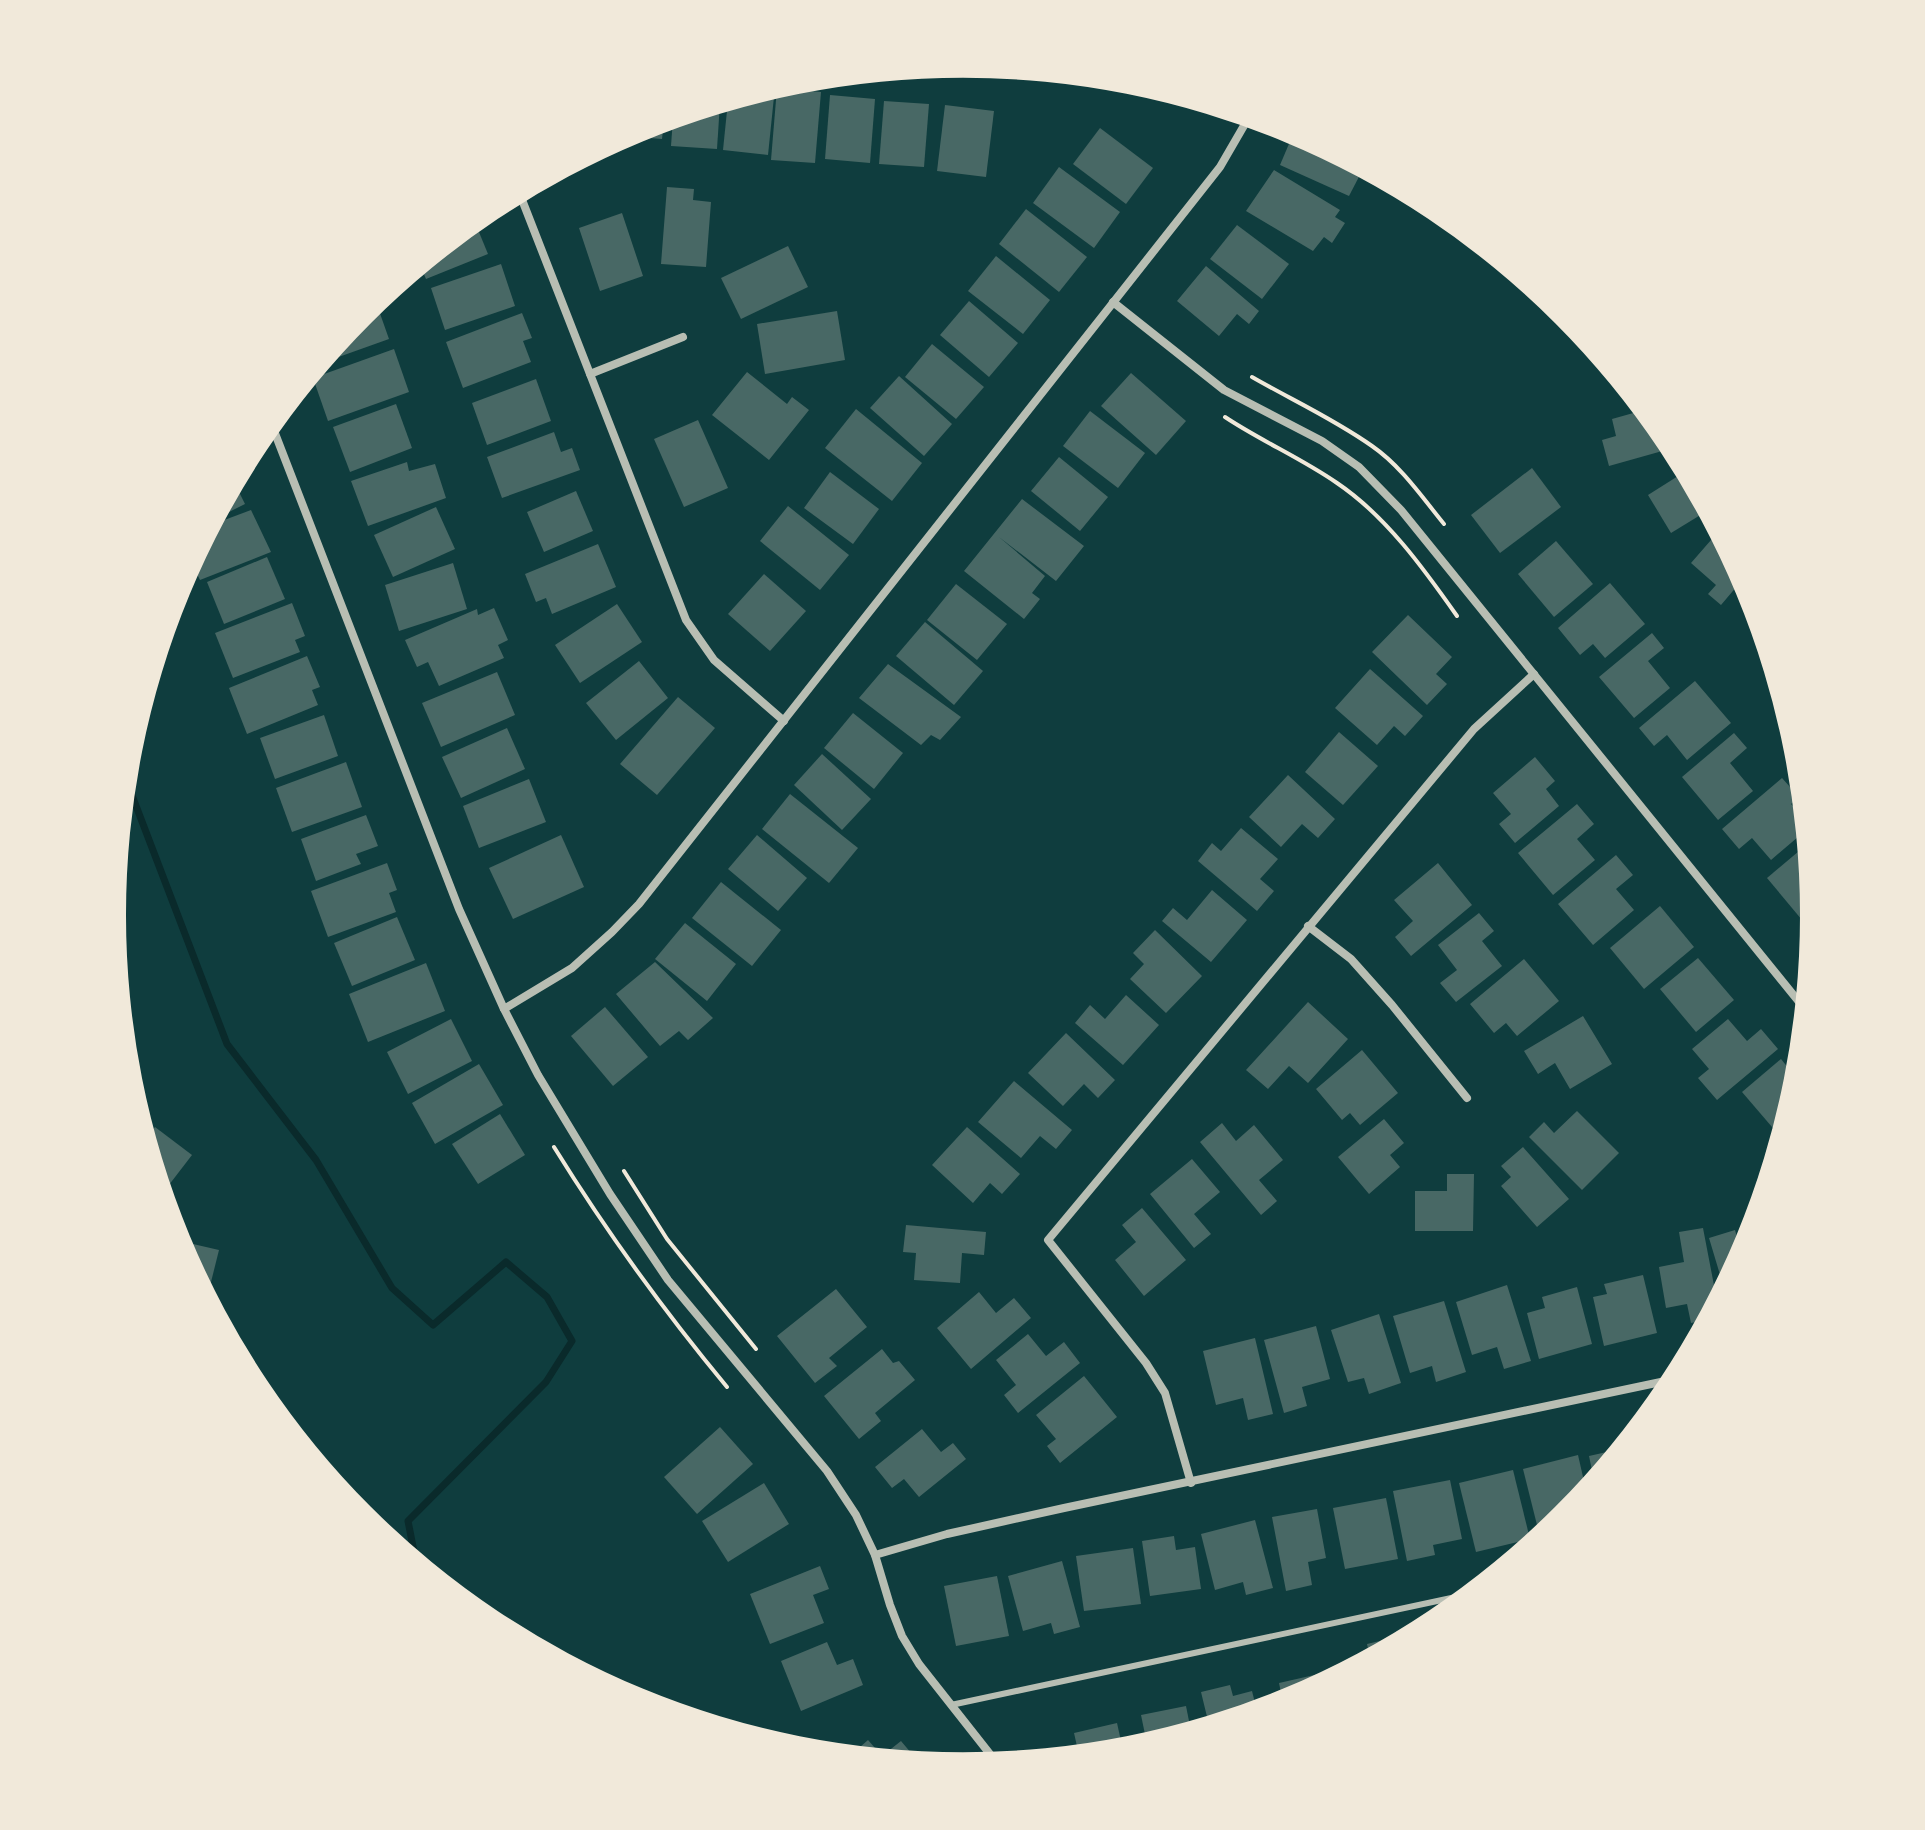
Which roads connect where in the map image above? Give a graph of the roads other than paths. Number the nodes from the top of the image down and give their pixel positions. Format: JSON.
{"nodes":[{"id":1,"x":1243,"y":127,"type":"edge"},
{"id":2,"x":523,"y":203,"type":"edge"},
{"id":3,"x":1113,"y":302,"type":"junction"},
{"id":4,"x":683,"y":337,"type":"dead end"},
{"id":5,"x":590,"y":374,"type":"junction"},
{"id":6,"x":276,"y":437,"type":"edge"},
{"id":7,"x":1534,"y":674,"type":"junction"},
{"id":8,"x":784,"y":721,"type":"junction"},
{"id":9,"x":1308,"y":926,"type":"junction"},
{"id":10,"x":1795,"y":997,"type":"edge"},
{"id":11,"x":504,"y":1009,"type":"junction"},
{"id":12,"x":1467,"y":1098,"type":"dead end"},
{"id":13,"x":1656,"y":1383,"type":"edge"},
{"id":14,"x":1191,"y":1483,"type":"junction"},
{"id":15,"x":875,"y":1555,"type":"junction"},
{"id":16,"x":1444,"y":1600,"type":"edge"},
{"id":17,"x":951,"y":1705,"type":"junction"},
{"id":18,"x":988,"y":1751,"type":"edge"}],
"edges":[{"from":1,"to":3,"type":"street"},
{"from":2,"to":5,"type":"street"},
{"from":3,"to":7,"type":"street"},
{"from":3,"to":8,"type":"street"},
{"from":4,"to":5,"type":"street"},
{"from":5,"to":8,"type":"street"},
{"from":6,"to":11,"type":"street"},
{"from":7,"to":9,"type":"street"},
{"from":7,"to":10,"type":"street"},
{"from":8,"to":11,"type":"street"},
{"from":9,"to":12,"type":"street"},
{"from":9,"to":14,"type":"street"},
{"from":11,"to":15,"type":"street"},
{"from":13,"to":14,"type":"street"},
{"from":14,"to":15,"type":"street"},
{"from":15,"to":17,"type":"street"},
{"from":16,"to":17,"type":"lane"},
{"from":17,"to":18,"type":"street"}]}
